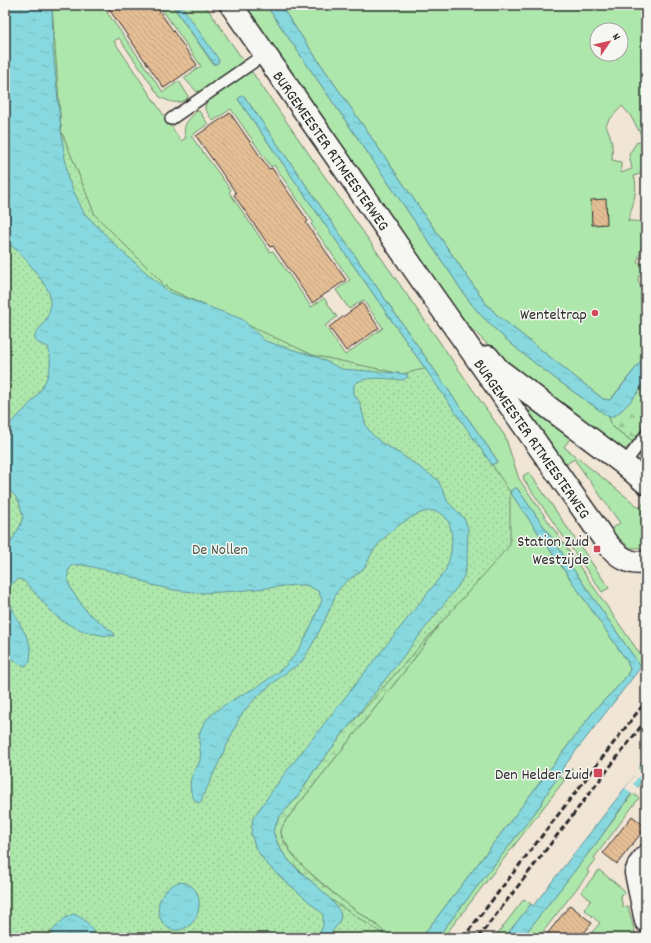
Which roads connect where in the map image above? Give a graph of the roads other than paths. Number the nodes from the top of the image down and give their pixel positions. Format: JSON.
{"nodes":[{"id":1,"x":231,"y":5,"type":"edge"},
{"id":2,"x":265,"y":54,"type":"junction"},
{"id":3,"x":171,"y":119,"type":"dead end"},
{"id":4,"x":432,"y":296,"type":"junction"},
{"id":5,"x":646,"y":435,"type":"edge"},
{"id":6,"x":624,"y":464,"type":"junction"},
{"id":7,"x":646,"y":483,"type":"edge"},
{"id":8,"x":646,"y":562,"type":"edge"},
{"id":9,"x":646,"y":856,"type":"edge"},
{"id":10,"x":646,"y":921,"type":"edge"}],
"edges":[{"from":1,"to":2,"type":"street","name":"BURGEMEESTER RITMEESTERWEG"},
{"from":2,"to":3,"type":"lane"},
{"from":2,"to":4,"type":"street","name":"BURGEMEESTER RITMEESTERWEG"},
{"from":4,"to":6,"type":"street","name":"BURGEMEESTER RITMEESTERWEG"},
{"from":4,"to":8,"type":"street","name":"BURGEMEESTER RITMEESTERWEG"},
{"from":5,"to":6,"type":"lane"},
{"from":6,"to":7,"type":"street","name":"BURGEMEESTER RITMEESTERWEG"},
{"from":9,"to":10,"type":"street"}]}
